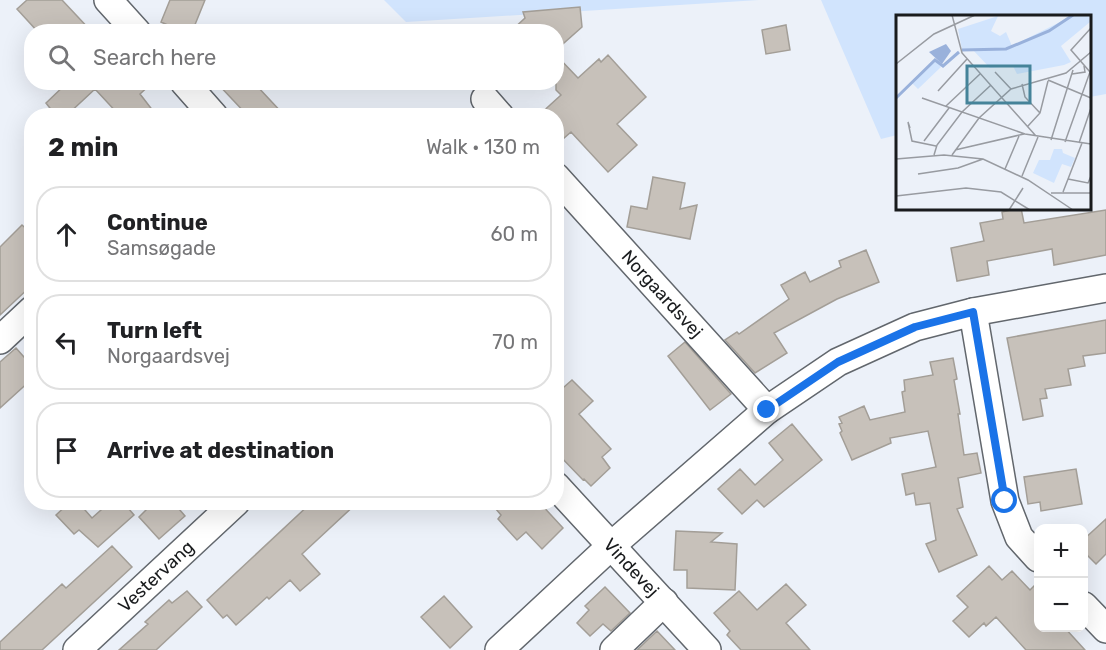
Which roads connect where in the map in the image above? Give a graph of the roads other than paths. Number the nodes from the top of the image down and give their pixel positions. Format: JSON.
{"nodes":[{"id":1,"x":108,"y":0,"type":"edge"},
{"id":2,"x":130,"y":24,"type":"edge"},
{"id":3,"x":191,"y":90,"type":"edge"},
{"id":4,"x":207,"y":108,"type":"edge"},
{"id":5,"x":564,"y":186,"type":"edge"},
{"id":6,"x":1106,"y":288,"type":"edge"},
{"id":7,"x":973,"y":312,"type":"junction"},
{"id":8,"x":24,"y":318,"type":"edge"},
{"id":9,"x":0,"y":340,"type":"edge"},
{"id":10,"x":767,"y":410,"type":"junction"},
{"id":11,"x":564,"y":494,"type":"edge"},
{"id":12,"x":227,"y":510,"type":"edge"},
{"id":13,"x":612,"y":545,"type":"junction"},
{"id":14,"x":1034,"y":554,"type":"edge"},
{"id":15,"x":664,"y":602,"type":"junction"},
{"id":16,"x":1088,"y":611,"type":"edge"},
{"id":17,"x":1106,"y":629,"type":"edge"},
{"id":18,"x":77,"y":650,"type":"edge"},
{"id":19,"x":499,"y":650,"type":"edge"},
{"id":20,"x":614,"y":650,"type":"edge"},
{"id":21,"x":707,"y":650,"type":"edge"}],
"edges":[{"from":1,"to":2,"type":"street"},
{"from":3,"to":4,"type":"street"},
{"from":5,"to":10,"type":"street","name":"Norgaardsvej"},
{"from":6,"to":7,"type":"street"},
{"from":7,"to":10,"type":"street"},
{"from":7,"to":14,"type":"street"},
{"from":8,"to":9,"type":"street"},
{"from":10,"to":13,"type":"street"},
{"from":11,"to":13,"type":"street","name":"Vindevej"},
{"from":12,"to":18,"type":"street","name":"Vestervang"},
{"from":13,"to":15,"type":"street","name":"Vindevej"},
{"from":13,"to":19,"type":"street"},
{"from":15,"to":20,"type":"street"},
{"from":15,"to":21,"type":"street","name":"Vindevej"},
{"from":16,"to":17,"type":"street"}]}
